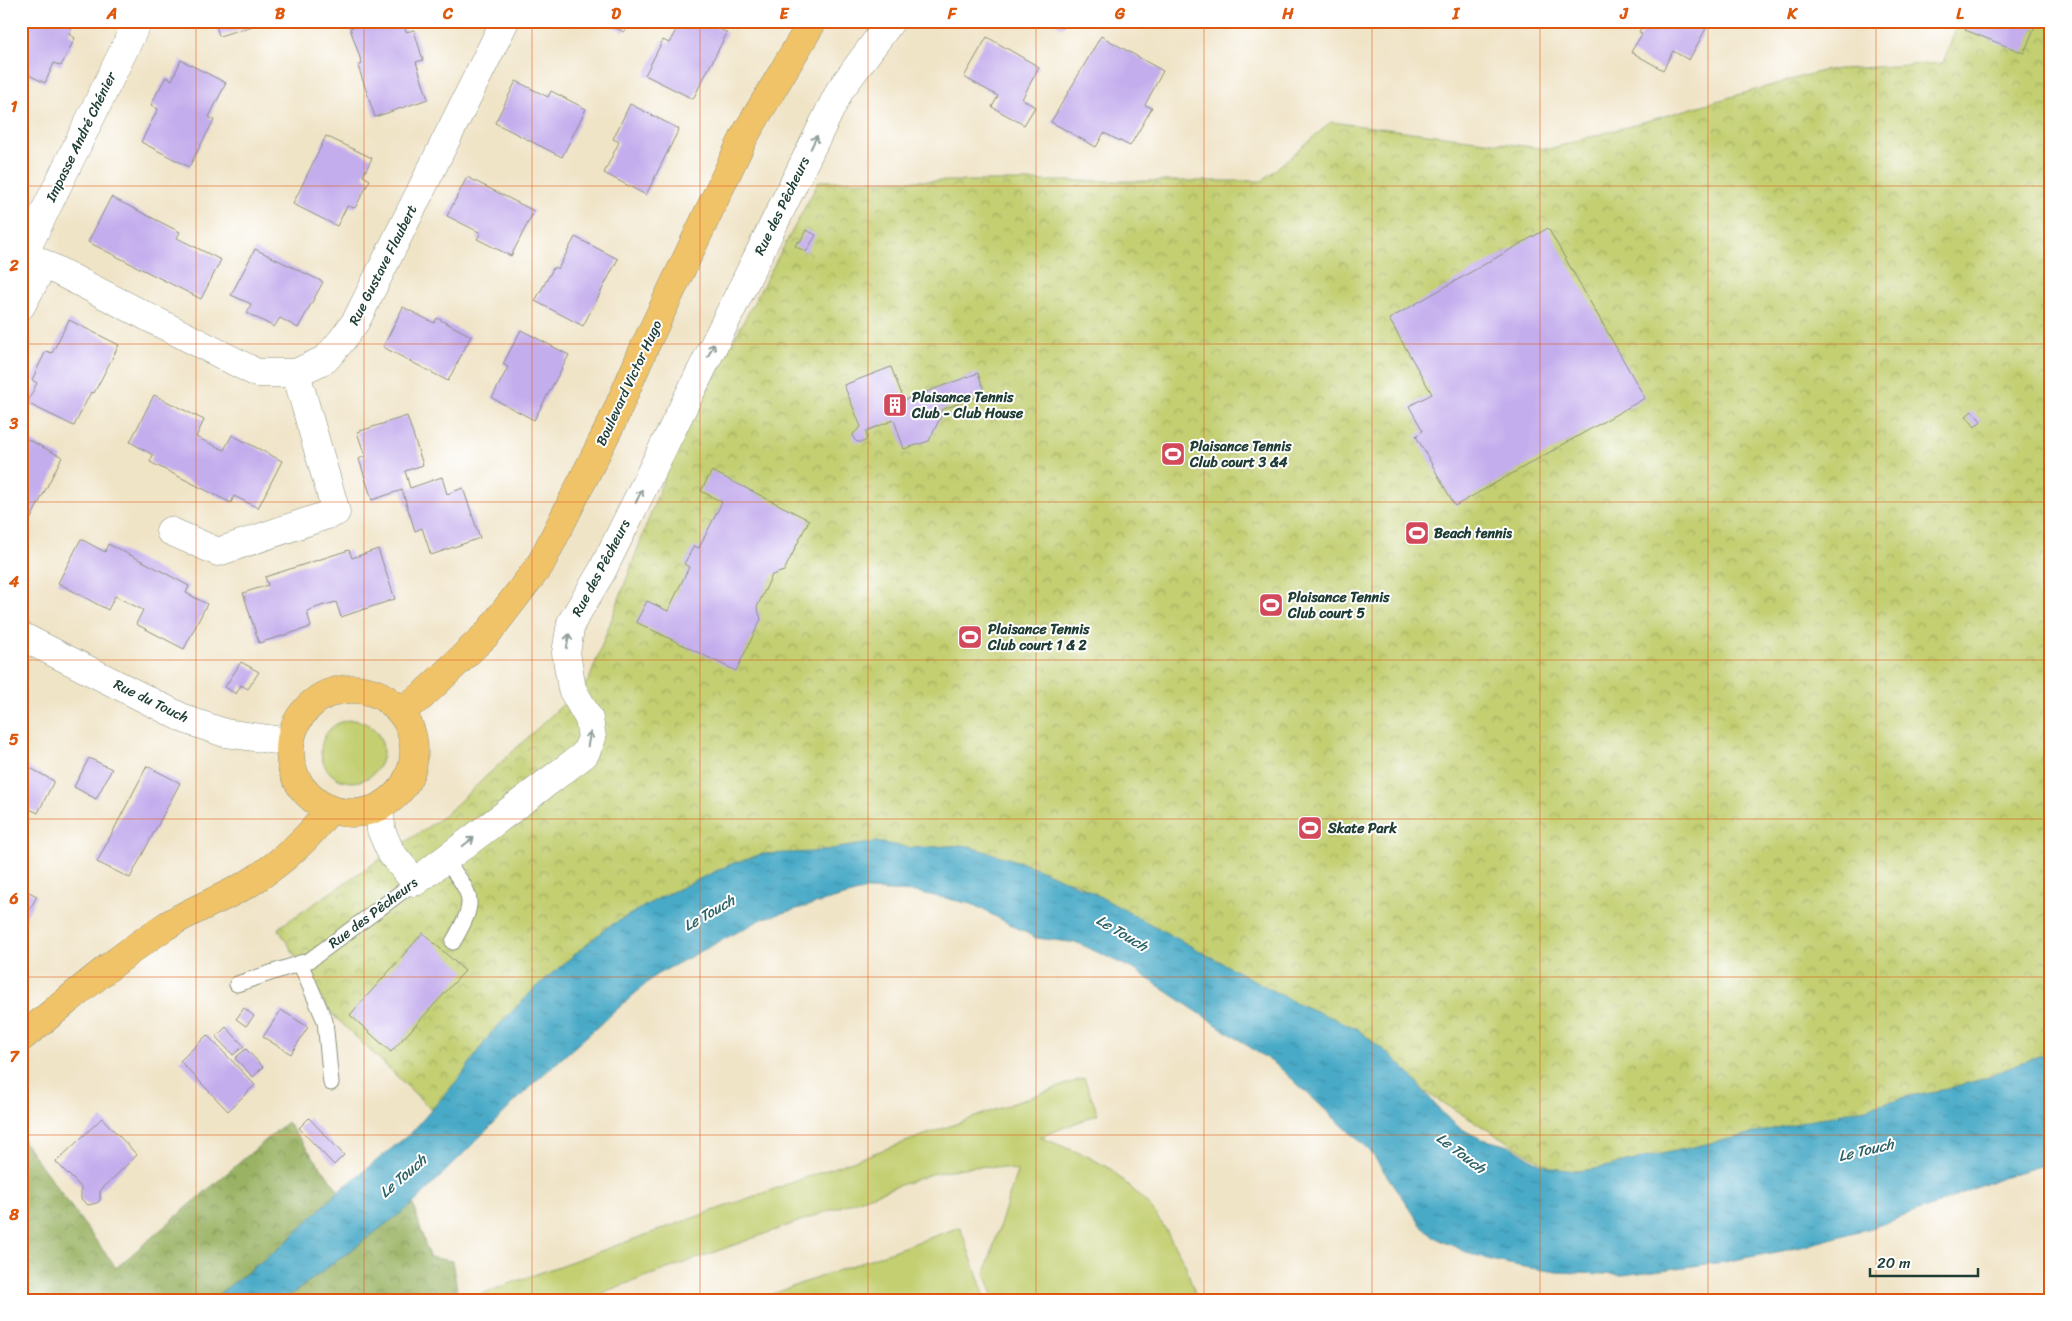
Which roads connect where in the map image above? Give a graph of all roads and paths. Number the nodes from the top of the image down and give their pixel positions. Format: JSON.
{"nodes":[{"id":1,"x":138,"y":21,"type":"edge"},
{"id":2,"x":505,"y":21,"type":"edge"},
{"id":3,"x":813,"y":21,"type":"edge"},
{"id":4,"x":891,"y":21,"type":"edge"},
{"id":5,"x":30,"y":256,"type":"edge"},
{"id":6,"x":21,"y":306,"type":"edge"},
{"id":7,"x":296,"y":373,"type":"junction"},
{"id":8,"x":170,"y":531,"type":"dead end"},
{"id":9,"x":21,"y":636,"type":"edge"},
{"id":10,"x":400,"y":710,"type":"junction"},
{"id":11,"x":290,"y":742,"type":"junction"},
{"id":12,"x":380,"y":808,"type":"junction"},
{"id":13,"x":328,"y":810,"type":"junction"},
{"id":14,"x":445,"y":860,"type":"junction"},
{"id":15,"x":415,"y":882,"type":"junction"},
{"id":16,"x":453,"y":942,"type":"dead end"},
{"id":17,"x":300,"y":963,"type":"junction"},
{"id":18,"x":237,"y":984,"type":"dead end"},
{"id":19,"x":21,"y":1038,"type":"edge"},
{"id":20,"x":332,"y":1083,"type":"dead end"}],
"edges":[{"from":1,"to":5,"type":"street","name":"Impasse André Chénier"},
{"from":2,"to":7,"type":"street","name":"Rue Gustave Flaubert"},
{"from":3,"to":10,"type":"main road","name":"Boulevard Victor Hugo"},
{"from":14,"to":4,"type":"street","name":"Rue des Pêcheurs","one_way":true},
{"from":5,"to":6,"type":"street","name":"Impasse André Chénier"},
{"from":5,"to":7,"type":"street","name":"Rue Gustave Flaubert"},
{"from":7,"to":8,"type":"street"},
{"from":9,"to":11,"type":"street","name":"Rue du Touch"},
{"from":10,"to":11,"type":"main road"},
{"from":10,"to":12,"type":"main road"},
{"from":11,"to":13,"type":"main road"},
{"from":12,"to":13,"type":"main road"},
{"from":12,"to":15,"type":"street"},
{"from":13,"to":19,"type":"main road"},
{"from":14,"to":15,"type":"street","name":"Rue des Pêcheurs"},
{"from":14,"to":16,"type":"lane"},
{"from":15,"to":17,"type":"lane","name":"Rue des Pêcheurs"},
{"from":17,"to":18,"type":"lane","name":"Rue des Pêcheurs"},
{"from":17,"to":20,"type":"lane"}]}
